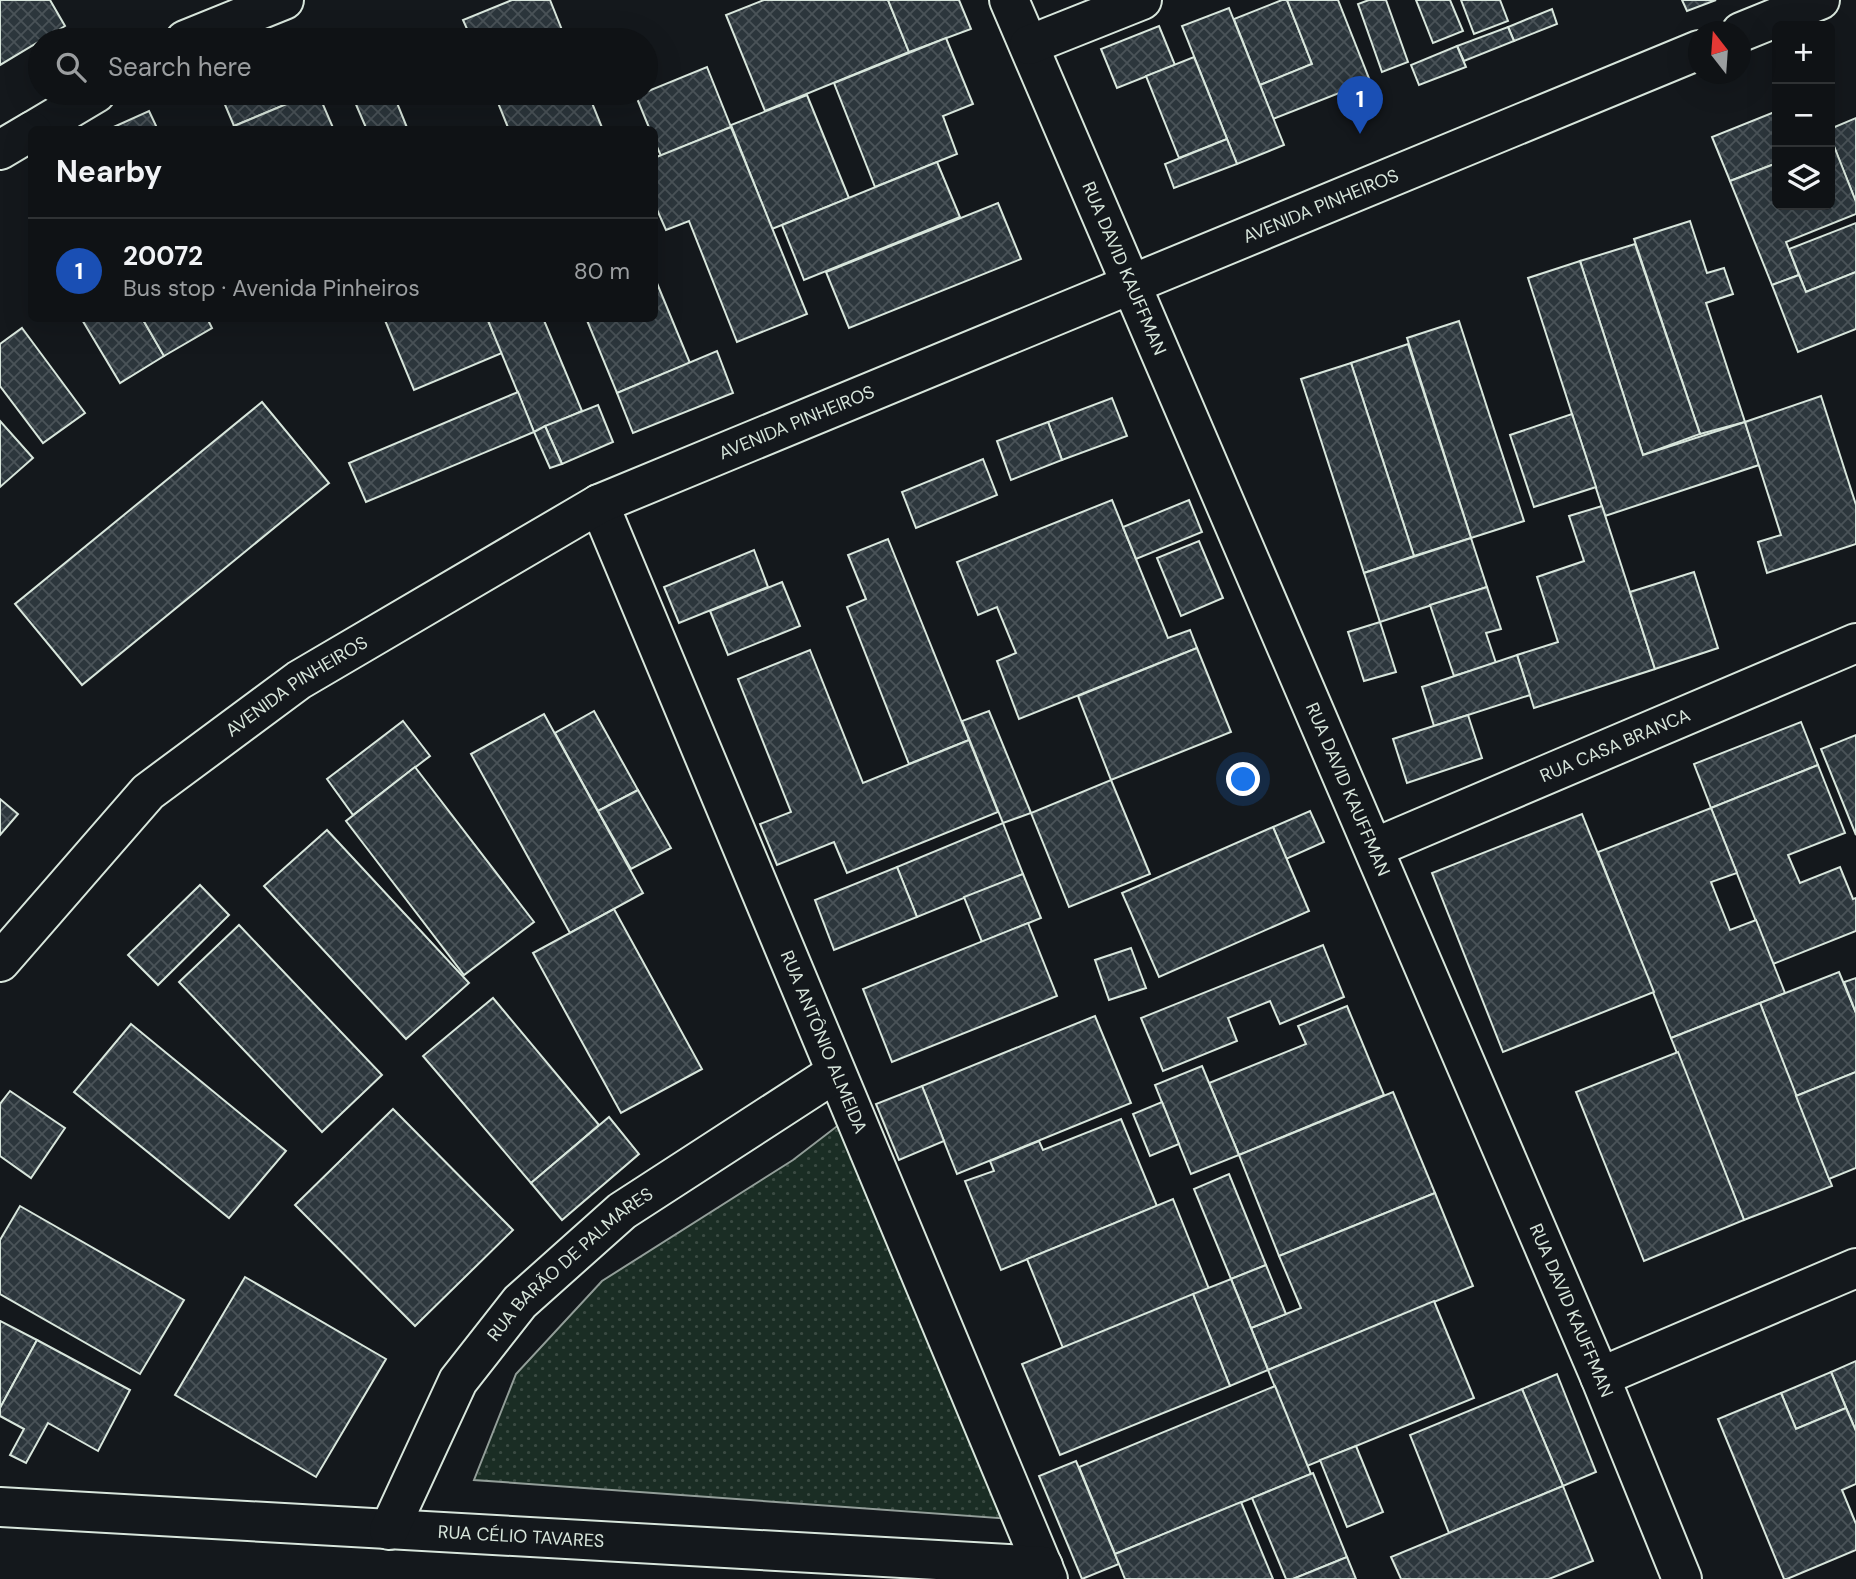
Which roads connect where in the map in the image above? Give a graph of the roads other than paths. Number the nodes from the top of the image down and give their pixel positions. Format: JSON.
{"nodes":[{"id":1,"x":284,"y":0,"type":"edge"},
{"id":2,"x":1009,"y":0,"type":"edge"},
{"id":3,"x":1142,"y":0,"type":"edge"},
{"id":4,"x":1819,"y":0,"type":"edge"},
{"id":5,"x":215,"y":28,"type":"edge"},
{"id":6,"x":1751,"y":28,"type":"edge"},
{"id":7,"x":1029,"y":46,"type":"junction"},
{"id":8,"x":1688,"y":55,"type":"edge"},
{"id":9,"x":76,"y":105,"type":"edge"},
{"id":10,"x":40,"y":126,"type":"edge"},
{"id":11,"x":28,"y":133,"type":"edge"},
{"id":12,"x":0,"y":150,"type":"edge"},
{"id":13,"x":1132,"y":282,"type":"junction"},
{"id":14,"x":599,"y":505,"type":"junction"},
{"id":15,"x":1856,"y":643,"type":"edge"},
{"id":16,"x":1374,"y":848,"type":"junction"},
{"id":17,"x":0,"y":962,"type":"edge"},
{"id":18,"x":835,"y":1073,"type":"junction"},
{"id":19,"x":1856,"y":1268,"type":"edge"},
{"id":20,"x":1600,"y":1377,"type":"junction"},
{"id":21,"x":0,"y":1507,"type":"edge"},
{"id":22,"x":389,"y":1531,"type":"junction"},
{"id":23,"x":1045,"y":1572,"type":"edge"},
{"id":24,"x":1682,"y":1579,"type":"edge"}],
"edges":[{"from":1,"to":5,"type":"street"},
{"from":2,"to":7,"type":"street","name":"RUA DAVID KAUFFMAN"},
{"from":3,"to":7,"type":"street"},
{"from":4,"to":6,"type":"street"},
{"from":7,"to":13,"type":"street","name":"RUA DAVID KAUFFMAN"},
{"from":8,"to":13,"type":"street","name":"AVENIDA PINHEIROS"},
{"from":9,"to":10,"type":"street"},
{"from":11,"to":12,"type":"street"},
{"from":13,"to":14,"type":"street","name":"AVENIDA PINHEIROS"},
{"from":13,"to":16,"type":"street","name":"RUA DAVID KAUFFMAN"},
{"from":14,"to":17,"type":"street","name":"AVENIDA PINHEIROS"},
{"from":14,"to":18,"type":"street","name":"RUA ANTÔNIO ALMEIDA"},
{"from":15,"to":16,"type":"street","name":"RUA CASA BRANCA"},
{"from":16,"to":20,"type":"street","name":"RUA DAVID KAUFFMAN"},
{"from":18,"to":22,"type":"street","name":"RUA BARÃO DE PALMARES"},
{"from":18,"to":23,"type":"street","name":"RUA ANTÔNIO ALMEIDA"},
{"from":19,"to":20,"type":"street"},
{"from":20,"to":24,"type":"street","name":"RUA DAVID KAUFFMAN"},
{"from":21,"to":22,"type":"street","name":"RUA CÉLIO TAVARES"},
{"from":22,"to":23,"type":"street","name":"RUA CÉLIO TAVARES"}]}
